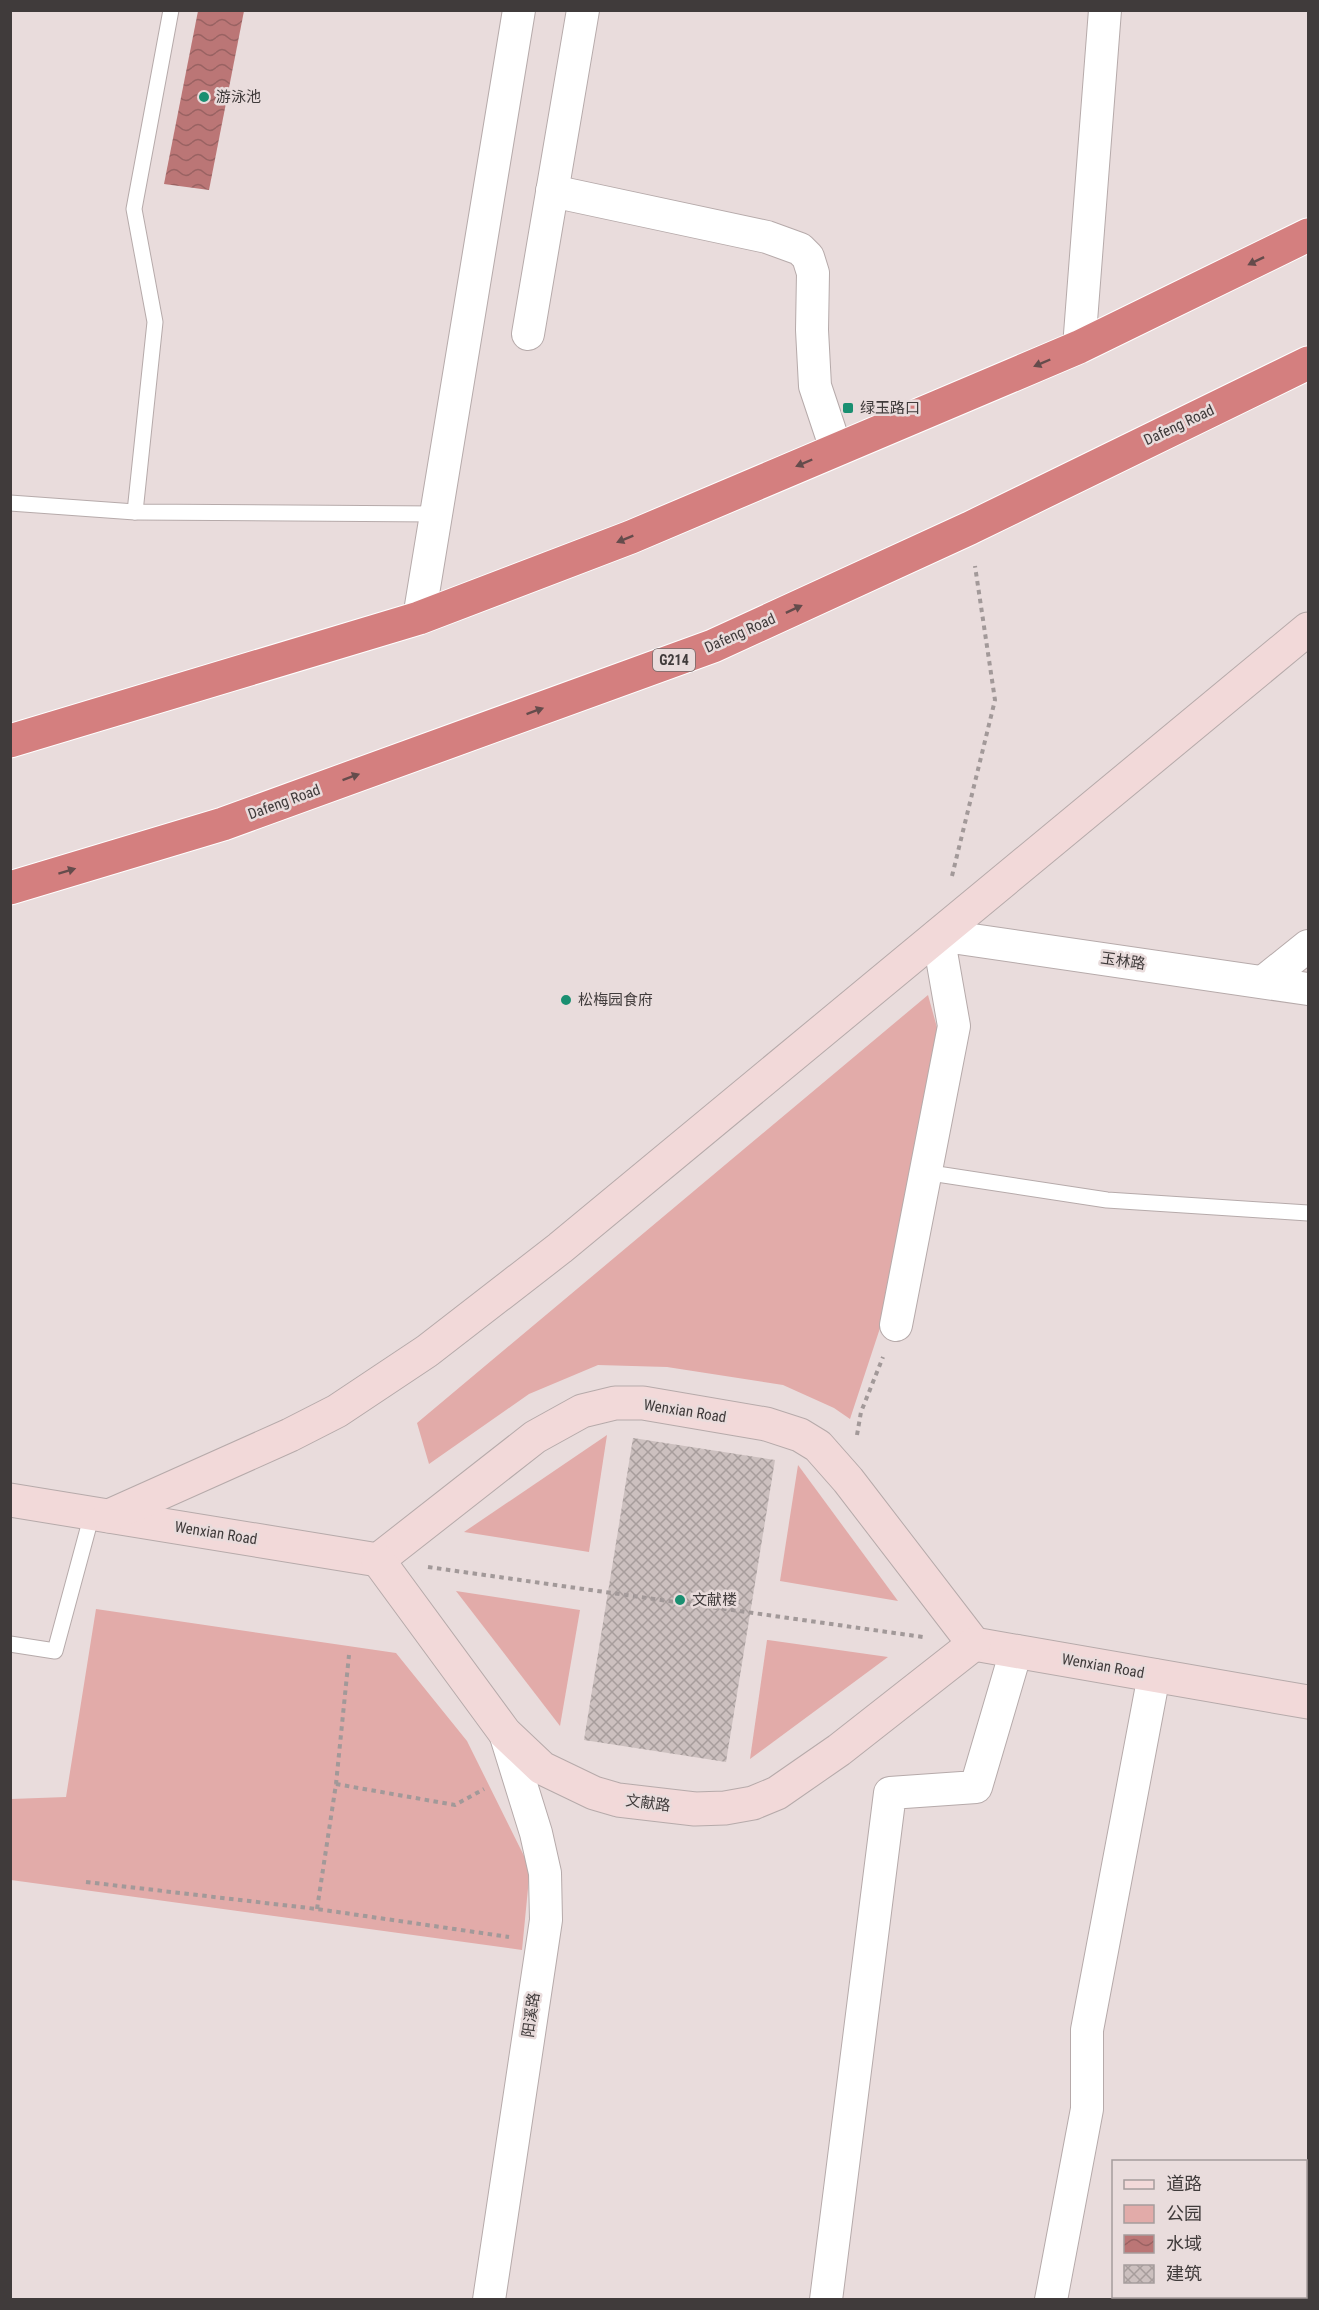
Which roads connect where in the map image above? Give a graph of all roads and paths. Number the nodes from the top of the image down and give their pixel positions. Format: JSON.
{"nodes":[{"id":1,"x":171,"y":10,"type":"edge"},
{"id":2,"x":519,"y":10,"type":"edge"},
{"id":3,"x":583,"y":10,"type":"edge"},
{"id":4,"x":1105,"y":10,"type":"edge"},
{"id":5,"x":552,"y":191,"type":"junction"},
{"id":6,"x":1308,"y":235,"type":"edge"},
{"id":7,"x":528,"y":334,"type":"dead end"},
{"id":8,"x":1079,"y":347,"type":"junction"},
{"id":9,"x":1308,"y":363,"type":"edge"},
{"id":10,"x":836,"y":449,"type":"junction"},
{"id":11,"x":10,"y":504,"type":"edge"},
{"id":12,"x":135,"y":512,"type":"junction"},
{"id":13,"x":436,"y":514,"type":"junction"},
{"id":14,"x":970,"y":528,"type":"junction"},
{"id":15,"x":419,"y":618,"type":"junction"},
{"id":16,"x":1308,"y":629,"type":"edge"},
{"id":17,"x":10,"y":741,"type":"edge"},
{"id":18,"x":951,"y":877,"type":"dead end"},
{"id":19,"x":10,"y":888,"type":"edge"},
{"id":20,"x":938,"y":935,"type":"junction"},
{"id":21,"x":1308,"y":946,"type":"edge"},
{"id":22,"x":1263,"y":982,"type":"junction"},
{"id":23,"x":1308,"y":989,"type":"edge"},
{"id":24,"x":924,"y":1172,"type":"junction"},
{"id":25,"x":1308,"y":1213,"type":"edge"},
{"id":26,"x":896,"y":1325,"type":"joint"},
{"id":27,"x":848,"y":1480,"type":"junction"},
{"id":28,"x":10,"y":1500,"type":"edge"},
{"id":29,"x":100,"y":1515,"type":"junction"},
{"id":30,"x":378,"y":1560,"type":"junction"},
{"id":31,"x":10,"y":1644,"type":"edge"},
{"id":32,"x":974,"y":1644,"type":"junction"},
{"id":33,"x":1016,"y":1651,"type":"junction"},
{"id":34,"x":349,"y":1654,"type":"dead end"},
{"id":35,"x":1154,"y":1675,"type":"junction"},
{"id":36,"x":1308,"y":1702,"type":"edge"},
{"id":37,"x":505,"y":1734,"type":"junction"},
{"id":38,"x":516,"y":1771,"type":"junction"},
{"id":39,"x":336,"y":1784,"type":"junction"},
{"id":40,"x":86,"y":1882,"type":"dead end"},
{"id":41,"x":317,"y":1909,"type":"junction"},
{"id":42,"x":542,"y":1942,"type":"junction"},
{"id":43,"x":489,"y":2300,"type":"edge"},
{"id":44,"x":826,"y":2300,"type":"edge"},
{"id":45,"x":1051,"y":2300,"type":"edge"}],
"edges":[{"from":1,"to":12,"type":"lane"},
{"from":2,"to":13,"type":"street"},
{"from":3,"to":5,"type":"street"},
{"from":4,"to":8,"type":"street"},
{"from":5,"to":7,"type":"street"},
{"from":5,"to":10,"type":"street"},
{"from":6,"to":8,"type":"highway","one_way":true},
{"from":8,"to":10,"type":"highway","one_way":true},
{"from":9,"to":14,"type":"highway","name":"Dafeng Road","number":"G214"},
{"from":10,"to":15,"type":"highway","one_way":true},
{"from":11,"to":12,"type":"lane"},
{"from":12,"to":13,"type":"lane"},
{"from":13,"to":15,"type":"street"},
{"from":14,"to":18,"type":"path"},
{"from":19,"to":14,"type":"highway","name":"Dafeng Road","number":"G214","one_way":true},
{"from":15,"to":17,"type":"highway"},
{"from":16,"to":20,"type":"street"},
{"from":20,"to":22,"type":"street","name":"玉林路"},
{"from":20,"to":24,"type":"street"},
{"from":20,"to":29,"type":"street"},
{"from":21,"to":22,"type":"street"},
{"from":22,"to":23,"type":"street","name":"玉林路"},
{"from":24,"to":25,"type":"lane"},
{"from":24,"to":26,"type":"street"},
{"from":26,"to":27,"type":"path"},
{"from":27,"to":30,"type":"street","name":"Wenxian Road"},
{"from":27,"to":32,"type":"street","name":"Wenxian Road"},
{"from":28,"to":29,"type":"street","name":"Wenxian Road"},
{"from":29,"to":30,"type":"street","name":"Wenxian Road"},
{"from":29,"to":31,"type":"lane"},
{"from":30,"to":32,"type":"path"},
{"from":30,"to":37,"type":"street","name":"文献路"},
{"from":32,"to":33,"type":"street","name":"Wenxian Road"},
{"from":32,"to":37,"type":"street","name":"文献路"},
{"from":33,"to":35,"type":"street","name":"Wenxian Road"},
{"from":33,"to":44,"type":"street"},
{"from":34,"to":39,"type":"path"},
{"from":35,"to":36,"type":"street","name":"Wenxian Road"},
{"from":35,"to":45,"type":"street"},
{"from":37,"to":38,"type":"street","name":"阳溪路"},
{"from":38,"to":39,"type":"path"},
{"from":38,"to":42,"type":"street","name":"阳溪路"},
{"from":39,"to":41,"type":"path"},
{"from":40,"to":41,"type":"path"},
{"from":41,"to":42,"type":"path"},
{"from":42,"to":43,"type":"street","name":"阳溪路"}]}
